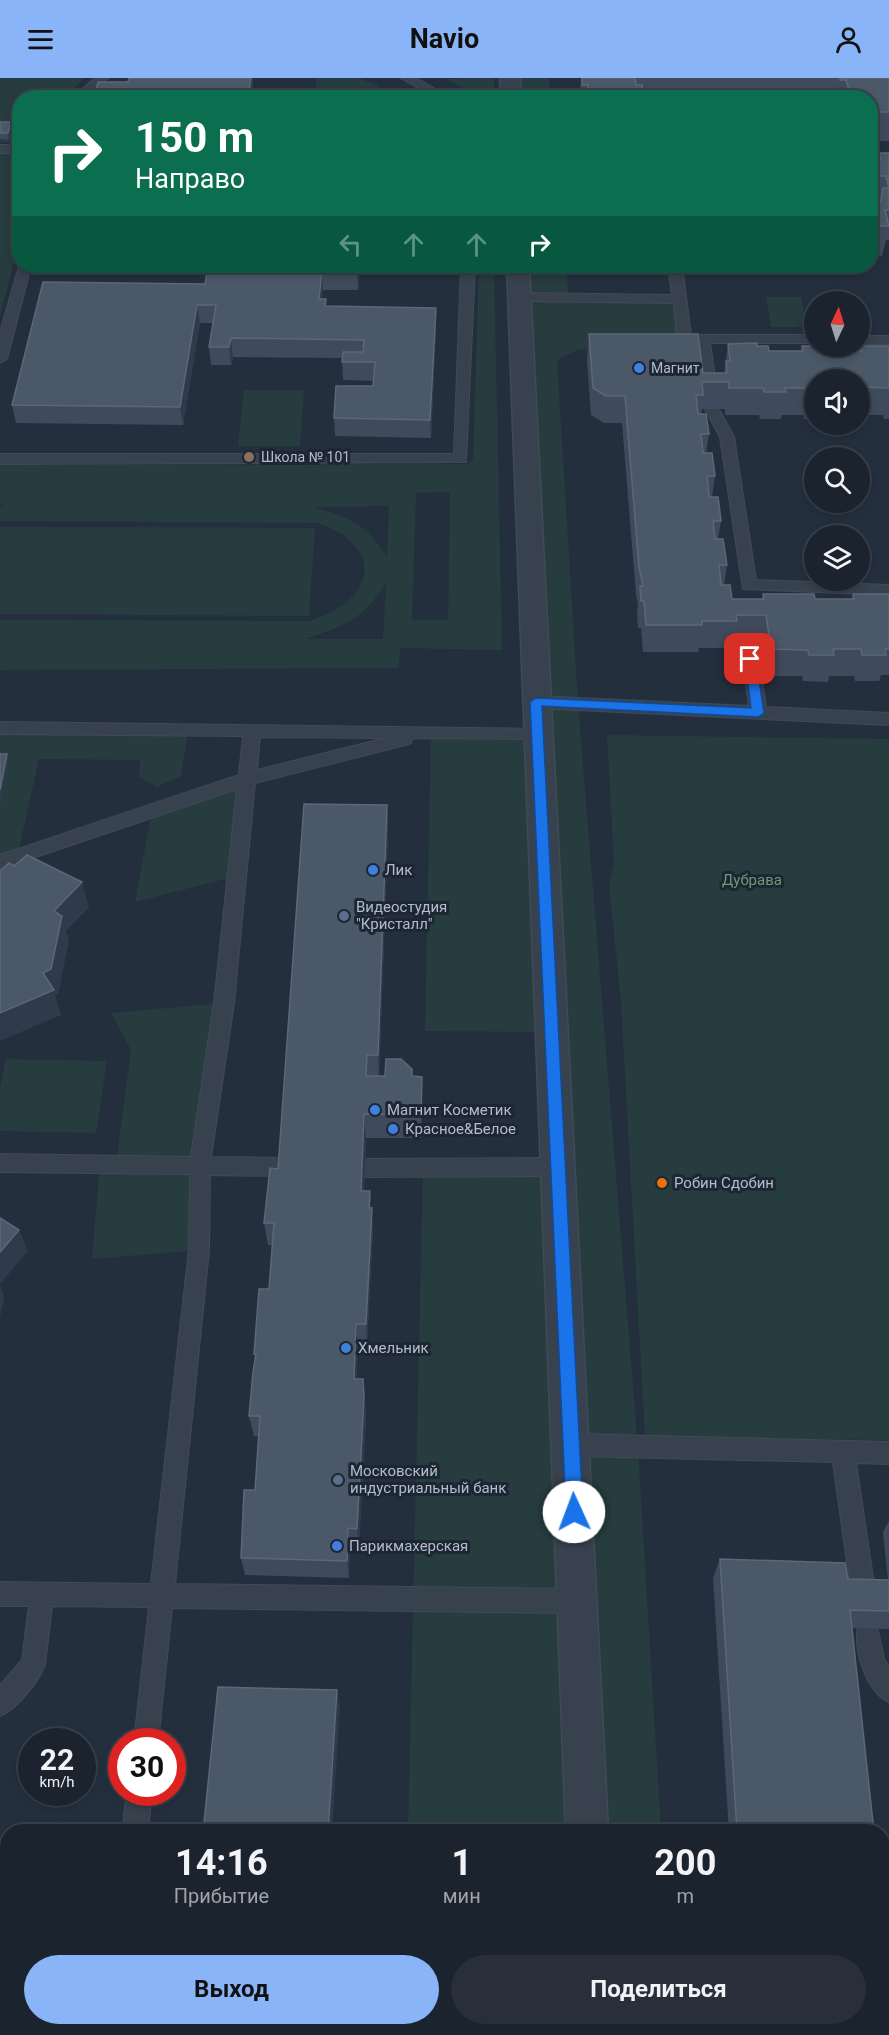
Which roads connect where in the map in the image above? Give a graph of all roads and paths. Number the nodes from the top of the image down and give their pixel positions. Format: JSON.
{"nodes":[{"id":1,"x":102,"y":78,"type":"edge"},
{"id":2,"x":406,"y":78,"type":"edge"},
{"id":3,"x":88,"y":90,"type":"edge"},
{"id":4,"x":429,"y":90,"type":"edge"},
{"id":5,"x":22,"y":273,"type":"edge"},
{"id":6,"x":468,"y":273,"type":"edge"},
{"id":7,"x":518,"y":273,"type":"edge"},
{"id":8,"x":676,"y":273,"type":"edge"},
{"id":9,"x":519,"y":297,"type":"junction"},
{"id":10,"x":680,"y":299,"type":"junction"},
{"id":11,"x":702,"y":339,"type":"junction"},
{"id":12,"x":804,"y":339,"type":"edge"},
{"id":13,"x":870,"y":340,"type":"edge"},
{"id":14,"x":889,"y":340,"type":"edge"},
{"id":15,"x":0,"y":359,"type":"edge"},
{"id":16,"x":0,"y":459,"type":"edge"},
{"id":17,"x":749,"y":585,"type":"junction"},
{"id":18,"x":889,"y":590,"type":"edge"},
{"id":19,"x":747,"y":605,"type":"edge"},
{"id":20,"x":748,"y":641,"type":"edge"},
{"id":21,"x":536,"y":702,"type":"junction"},
{"id":22,"x":758,"y":713,"type":"junction"},
{"id":23,"x":889,"y":718,"type":"edge"},
{"id":24,"x":0,"y":728,"type":"edge"},
{"id":25,"x":252,"y":731,"type":"junction"},
{"id":26,"x":431,"y":733,"type":"junction"},
{"id":27,"x":537,"y":734,"type":"junction"},
{"id":28,"x":247,"y":778,"type":"junction"},
{"id":29,"x":0,"y":862,"type":"edge"},
{"id":30,"x":0,"y":1163,"type":"edge"},
{"id":31,"x":200,"y":1166,"type":"junction"},
{"id":32,"x":283,"y":1167,"type":"edge"},
{"id":33,"x":365,"y":1167,"type":"edge"},
{"id":34,"x":556,"y":1167,"type":"junction"},
{"id":35,"x":572,"y":1445,"type":"junction"},
{"id":36,"x":843,"y":1452,"type":"junction"},
{"id":37,"x":889,"y":1453,"type":"edge"},
{"id":38,"x":0,"y":1594,"type":"edge"},
{"id":39,"x":42,"y":1595,"type":"junction"},
{"id":40,"x":163,"y":1598,"type":"junction"},
{"id":41,"x":864,"y":1599,"type":"edge"},
{"id":42,"x":577,"y":1601,"type":"junction"},
{"id":43,"x":868,"y":1629,"type":"edge"},
{"id":44,"x":889,"y":1690,"type":"edge"},
{"id":45,"x":0,"y":1704,"type":"edge"},
{"id":46,"x":148,"y":1728,"type":"edge"},
{"id":47,"x":138,"y":1806,"type":"edge"},
{"id":48,"x":136,"y":1824,"type":"edge"},
{"id":49,"x":587,"y":1824,"type":"edge"}],
"edges":[{"from":1,"to":3,"type":"lane"},
{"from":2,"to":4,"type":"lane"},
{"from":5,"to":15,"type":"lane"},
{"from":6,"to":16,"type":"lane"},
{"from":7,"to":9,"type":"street"},
{"from":8,"to":10,"type":"lane"},
{"from":9,"to":10,"type":"lane"},
{"from":9,"to":21,"type":"street"},
{"from":10,"to":11,"type":"lane"},
{"from":11,"to":12,"type":"lane"},
{"from":11,"to":17,"type":"lane"},
{"from":13,"to":14,"type":"lane"},
{"from":17,"to":18,"type":"lane"},
{"from":17,"to":19,"type":"lane"},
{"from":20,"to":22,"type":"lane"},
{"from":21,"to":22,"type":"lane"},
{"from":21,"to":27,"type":"street"},
{"from":22,"to":23,"type":"lane"},
{"from":24,"to":25,"type":"lane"},
{"from":25,"to":26,"type":"lane"},
{"from":25,"to":28,"type":"lane"},
{"from":26,"to":27,"type":"lane"},
{"from":26,"to":28,"type":"lane"},
{"from":27,"to":34,"type":"street"},
{"from":28,"to":29,"type":"lane"},
{"from":28,"to":31,"type":"lane"},
{"from":30,"to":31,"type":"lane"},
{"from":31,"to":32,"type":"lane"},
{"from":31,"to":40,"type":"lane"},
{"from":33,"to":34,"type":"lane"},
{"from":34,"to":35,"type":"street"},
{"from":35,"to":36,"type":"lane"},
{"from":35,"to":42,"type":"street"},
{"from":36,"to":37,"type":"lane"},
{"from":36,"to":41,"type":"lane"},
{"from":38,"to":39,"type":"lane"},
{"from":39,"to":40,"type":"lane"},
{"from":39,"to":45,"type":"lane"},
{"from":40,"to":42,"type":"lane"},
{"from":40,"to":46,"type":"lane"},
{"from":42,"to":49,"type":"street"},
{"from":43,"to":44,"type":"lane"},
{"from":47,"to":48,"type":"lane"}]}
